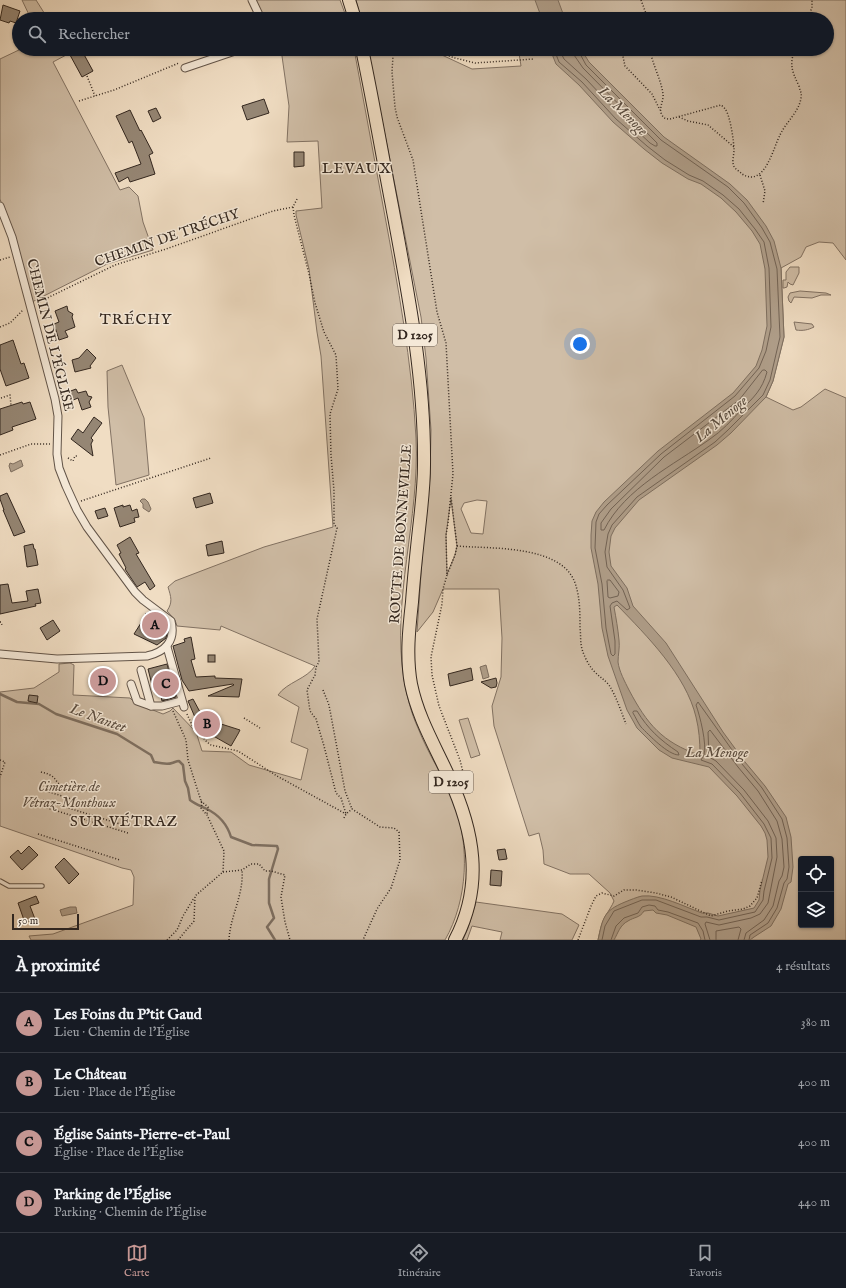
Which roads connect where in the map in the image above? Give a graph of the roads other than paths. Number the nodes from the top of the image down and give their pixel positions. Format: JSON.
{"nodes":[{"id":1,"x":252,"y":0,"type":"edge"},
{"id":2,"x":349,"y":0,"type":"edge"},
{"id":3,"x":258,"y":12,"type":"edge"},
{"id":4,"x":353,"y":12,"type":"edge"},
{"id":5,"x":220,"y":56,"type":"edge"},
{"id":6,"x":363,"y":56,"type":"edge"},
{"id":7,"x":185,"y":68,"type":"dead end"},
{"id":8,"x":0,"y":206,"type":"edge"},
{"id":9,"x":167,"y":647,"type":"junction"},
{"id":10,"x":0,"y":654,"type":"edge"},
{"id":11,"x":141,"y":670,"type":"dead end"},
{"id":12,"x":131,"y":684,"type":"dead end"},
{"id":13,"x":151,"y":706,"type":"junction"},
{"id":14,"x":0,"y":881,"type":"edge"},
{"id":15,"x":42,"y":886,"type":"dead end"},
{"id":16,"x":455,"y":940,"type":"edge"}],
"edges":[{"from":1,"to":3,"type":"street"},
{"from":2,"to":4,"type":"main road"},
{"from":5,"to":7,"type":"street"},
{"from":6,"to":16,"type":"main road","name":"ROUTE DE BONNEVILLE","number":"D 1205"},
{"from":8,"to":9,"type":"street","name":"CHEMIN DE L'ÉGLISE"},
{"from":9,"to":10,"type":"street"},
{"from":9,"to":13,"type":"street"},
{"from":11,"to":13,"type":"street"},
{"from":12,"to":13,"type":"street"},
{"from":14,"to":15,"type":"lane"}]}
